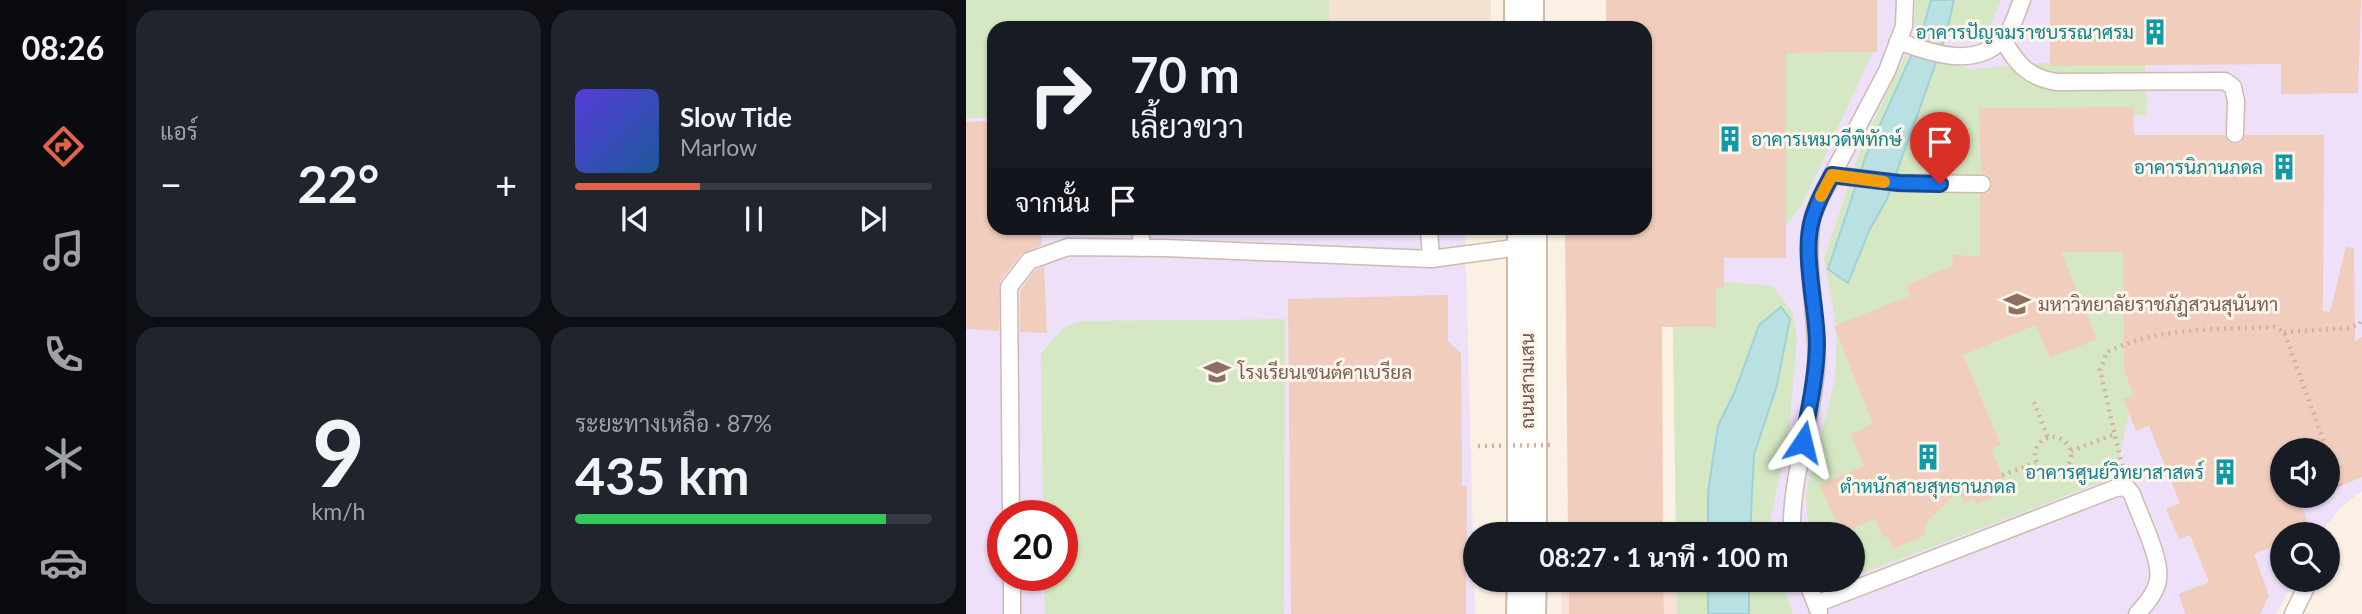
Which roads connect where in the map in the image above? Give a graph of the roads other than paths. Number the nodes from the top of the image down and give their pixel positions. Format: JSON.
{"nodes":[{"id":1,"x":1524,"y":0,"type":"edge"},
{"id":2,"x":1905,"y":0,"type":"edge"},
{"id":3,"x":2022,"y":0,"type":"edge"},
{"id":4,"x":1524,"y":21,"type":"edge"},
{"id":5,"x":2003,"y":39,"type":"junction"},
{"id":6,"x":1904,"y":43,"type":"junction"},
{"id":7,"x":2235,"y":134,"type":"dead end"},
{"id":8,"x":1832,"y":175,"type":"junction"},
{"id":9,"x":1982,"y":184,"type":"dead end"},
{"id":10,"x":1141,"y":235,"type":"edge"},
{"id":11,"x":1430,"y":235,"type":"edge"},
{"id":12,"x":1527,"y":237,"type":"edge"},
{"id":13,"x":1141,"y":248,"type":"junction"},
{"id":14,"x":1432,"y":259,"type":"junction"},
{"id":15,"x":1011,"y":500,"type":"edge"},
{"id":16,"x":1527,"y":522,"type":"edge"},
{"id":17,"x":1793,"y":522,"type":"edge"},
{"id":18,"x":1012,"y":591,"type":"edge"},
{"id":19,"x":1527,"y":592,"type":"edge"},
{"id":20,"x":1811,"y":592,"type":"edge"},
{"id":21,"x":2304,"y":592,"type":"edge"},
{"id":22,"x":1818,"y":609,"type":"edge"},
{"id":23,"x":1012,"y":614,"type":"edge"},
{"id":24,"x":1527,"y":614,"type":"edge"},
{"id":25,"x":2137,"y":614,"type":"edge"},
{"id":26,"x":2293,"y":614,"type":"edge"}],
"edges":[{"from":1,"to":4,"type":"main road"},
{"from":2,"to":6,"type":"lane"},
{"from":3,"to":5,"type":"lane"},
{"from":5,"to":6,"type":"lane"},
{"from":5,"to":7,"type":"lane"},
{"from":6,"to":8,"type":"lane"},
{"from":8,"to":9,"type":"lane"},
{"from":8,"to":17,"type":"lane"},
{"from":10,"to":13,"type":"lane"},
{"from":11,"to":14,"type":"lane"},
{"from":12,"to":14,"type":"lane"},
{"from":12,"to":16,"type":"main road","name":"ถนนสามเสน"},
{"from":13,"to":14,"type":"lane"},
{"from":13,"to":15,"type":"lane"},
{"from":18,"to":23,"type":"lane"},
{"from":19,"to":24,"type":"main road"},
{"from":20,"to":22,"type":"lane"},
{"from":21,"to":26,"type":"lane"},
{"from":22,"to":25,"type":"lane"}]}
